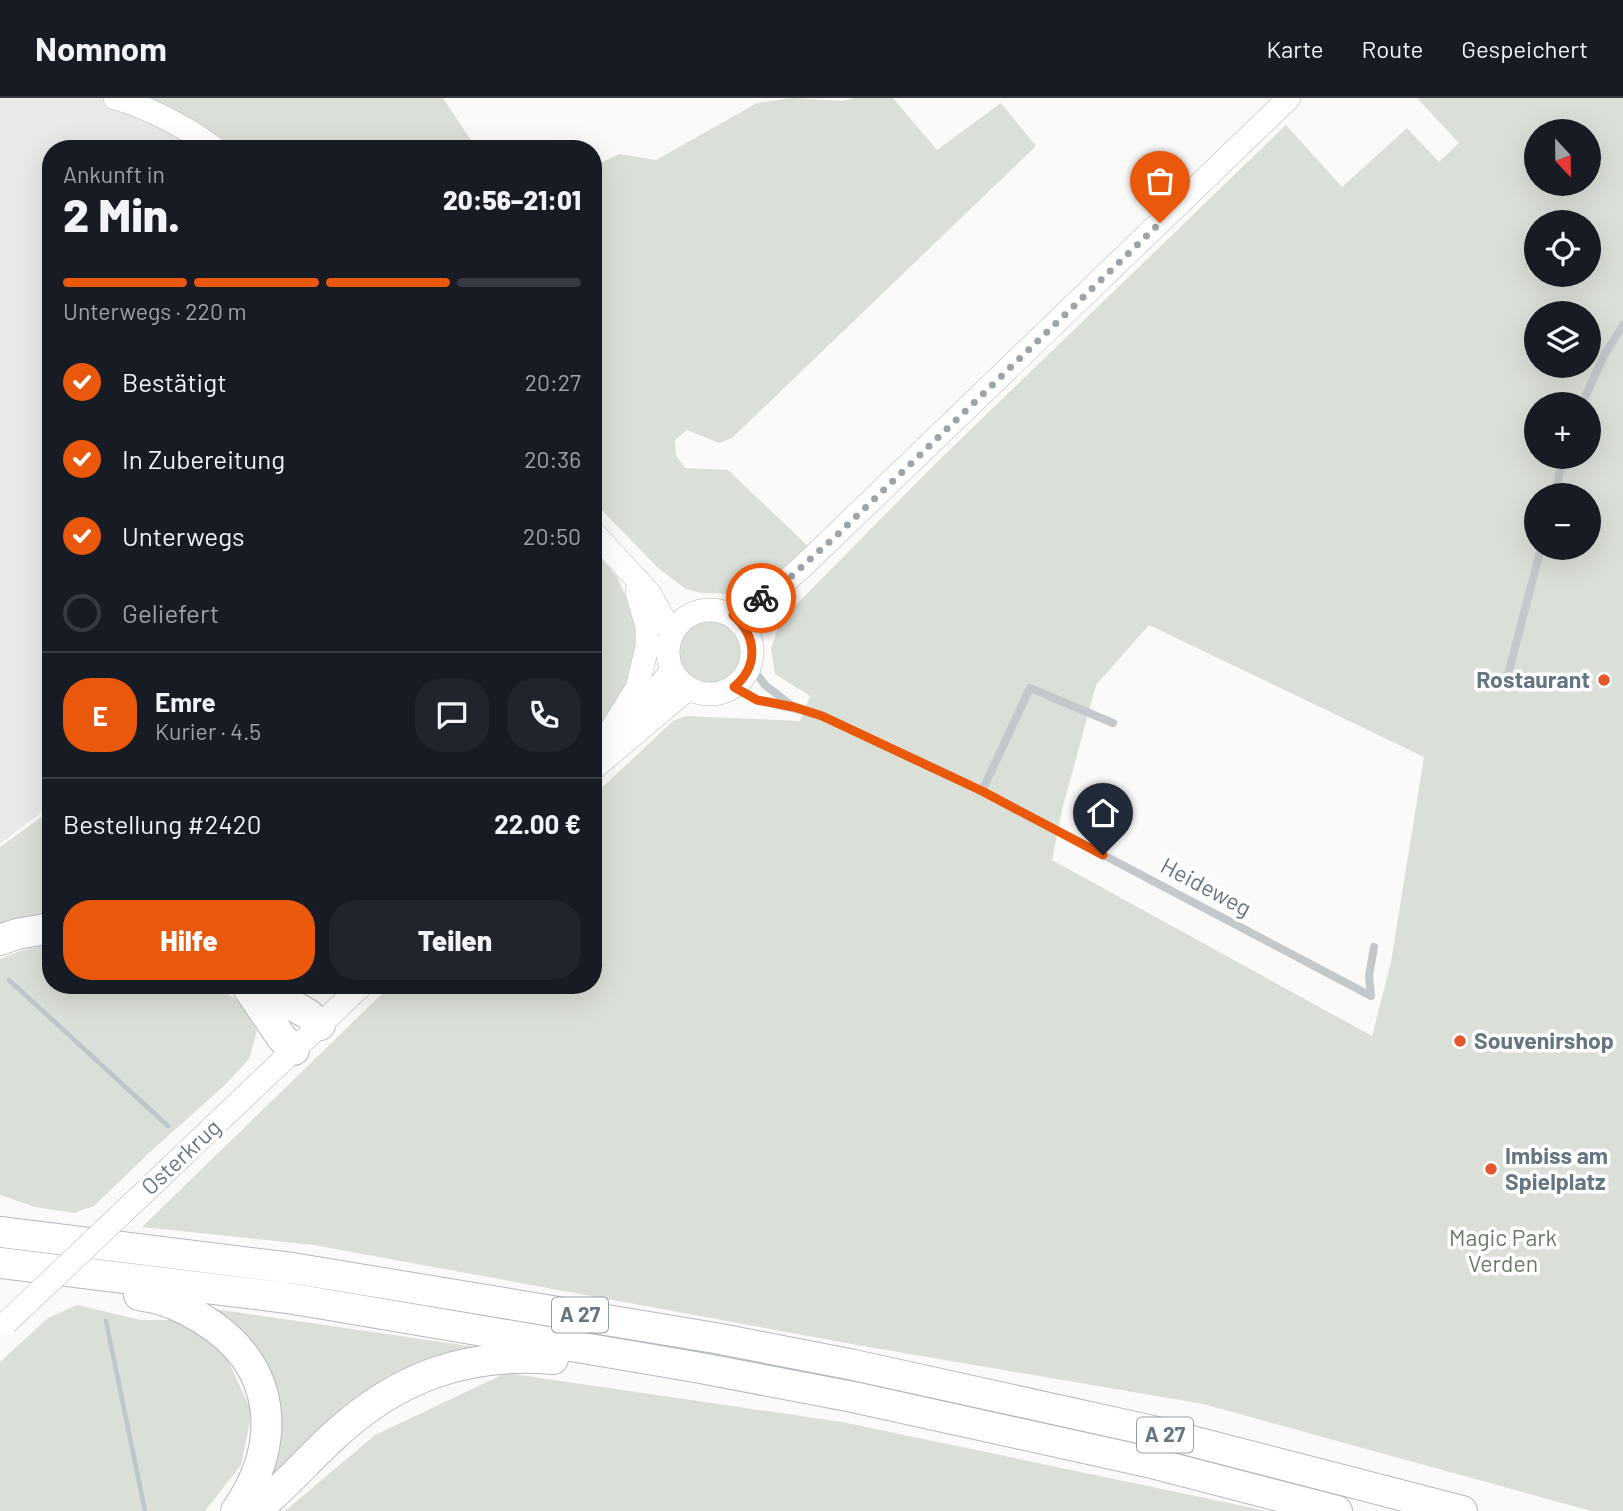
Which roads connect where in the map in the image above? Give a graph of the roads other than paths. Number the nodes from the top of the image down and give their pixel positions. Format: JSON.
{"nodes":[{"id":1,"x":115,"y":98,"type":"edge"},
{"id":2,"x":1289,"y":98,"type":"edge"},
{"id":3,"x":204,"y":140,"type":"edge"},
{"id":4,"x":1623,"y":325,"type":"edge"},
{"id":5,"x":1587,"y":392,"type":"edge"},
{"id":6,"x":602,"y":542,"type":"edge"},
{"id":7,"x":1538,"y":560,"type":"edge"},
{"id":8,"x":785,"y":582,"type":"junction"},
{"id":9,"x":645,"y":588,"type":"junction"},
{"id":10,"x":689,"y":615,"type":"junction"},
{"id":11,"x":733,"y":615,"type":"junction"},
{"id":12,"x":672,"y":634,"type":"junction"},
{"id":13,"x":749,"y":634,"type":"junction"},
{"id":14,"x":750,"y":666,"type":"junction"},
{"id":15,"x":672,"y":670,"type":"junction"},
{"id":16,"x":1507,"y":678,"type":"dead end"},
{"id":17,"x":734,"y":687,"type":"junction"},
{"id":18,"x":689,"y":688,"type":"junction"},
{"id":19,"x":794,"y":707,"type":"junction"},
{"id":20,"x":1114,"y":723,"type":"dead end"},
{"id":21,"x":602,"y":759,"type":"edge"},
{"id":22,"x":982,"y":791,"type":"junction"},
{"id":23,"x":42,"y":930,"type":"edge"},
{"id":24,"x":0,"y":940,"type":"edge"},
{"id":25,"x":1374,"y":947,"type":"dead end"},
{"id":26,"x":252,"y":994,"type":"edge"},
{"id":27,"x":272,"y":994,"type":"edge"},
{"id":28,"x":353,"y":994,"type":"edge"},
{"id":29,"x":320,"y":1026,"type":"junction"},
{"id":30,"x":294,"y":1050,"type":"junction"},
{"id":31,"x":0,"y":1216,"type":"edge"},
{"id":32,"x":0,"y":1231,"type":"edge"},
{"id":33,"x":99,"y":1243,"type":"junction"},
{"id":34,"x":0,"y":1263,"type":"edge"},
{"id":35,"x":47,"y":1269,"type":"junction"},
{"id":36,"x":3,"y":1326,"type":"edge"},
{"id":37,"x":678,"y":1365,"type":"junction"},
{"id":38,"x":1327,"y":1508,"type":"edge"},
{"id":39,"x":236,"y":1511,"type":"edge"},
{"id":40,"x":255,"y":1511,"type":"edge"},
{"id":41,"x":1462,"y":1511,"type":"edge"}],
"edges":[{"from":1,"to":3,"type":"main road"},
{"from":2,"to":8,"type":"main road"},
{"from":4,"to":5,"type":"lane"},
{"from":6,"to":9,"type":"main road"},
{"from":7,"to":16,"type":"lane"},
{"from":8,"to":11,"type":"main road"},
{"from":8,"to":13,"type":"main road"},
{"from":9,"to":10,"type":"main road"},
{"from":9,"to":12,"type":"main road"},
{"from":9,"to":21,"type":"main road"},
{"from":10,"to":11,"type":"main road"},
{"from":10,"to":12,"type":"main road"},
{"from":11,"to":13,"type":"main road"},
{"from":12,"to":15,"type":"main road"},
{"from":13,"to":14,"type":"main road"},
{"from":14,"to":17,"type":"main road"},
{"from":14,"to":19,"type":"lane","name":"Heideweg"},
{"from":15,"to":18,"type":"main road"},
{"from":15,"to":21,"type":"main road"},
{"from":17,"to":18,"type":"main road"},
{"from":17,"to":19,"type":"lane","name":"Heideweg"},
{"from":18,"to":21,"type":"main road"},
{"from":19,"to":22,"type":"lane","name":"Heideweg"},
{"from":20,"to":22,"type":"lane"},
{"from":22,"to":25,"type":"lane","name":"Heideweg"},
{"from":23,"to":24,"type":"highway"},
{"from":26,"to":30,"type":"highway"},
{"from":27,"to":29,"type":"highway"},
{"from":28,"to":29,"type":"main road","name":"Osterkrug"},
{"from":29,"to":30,"type":"main road","name":"Osterkrug"},
{"from":30,"to":36,"type":"main road","name":"Osterkrug","bridge":true},
{"from":31,"to":33,"type":"highway"},
{"from":32,"to":33,"type":"highway","number":"A 27"},
{"from":33,"to":41,"type":"highway","number":"A 27"},
{"from":34,"to":35,"type":"highway","number":"A 27"},
{"from":35,"to":37,"type":"highway","number":"A 27"},
{"from":35,"to":39,"type":"highway"},
{"from":37,"to":38,"type":"highway","number":"A 27"},
{"from":37,"to":40,"type":"highway"}]}
